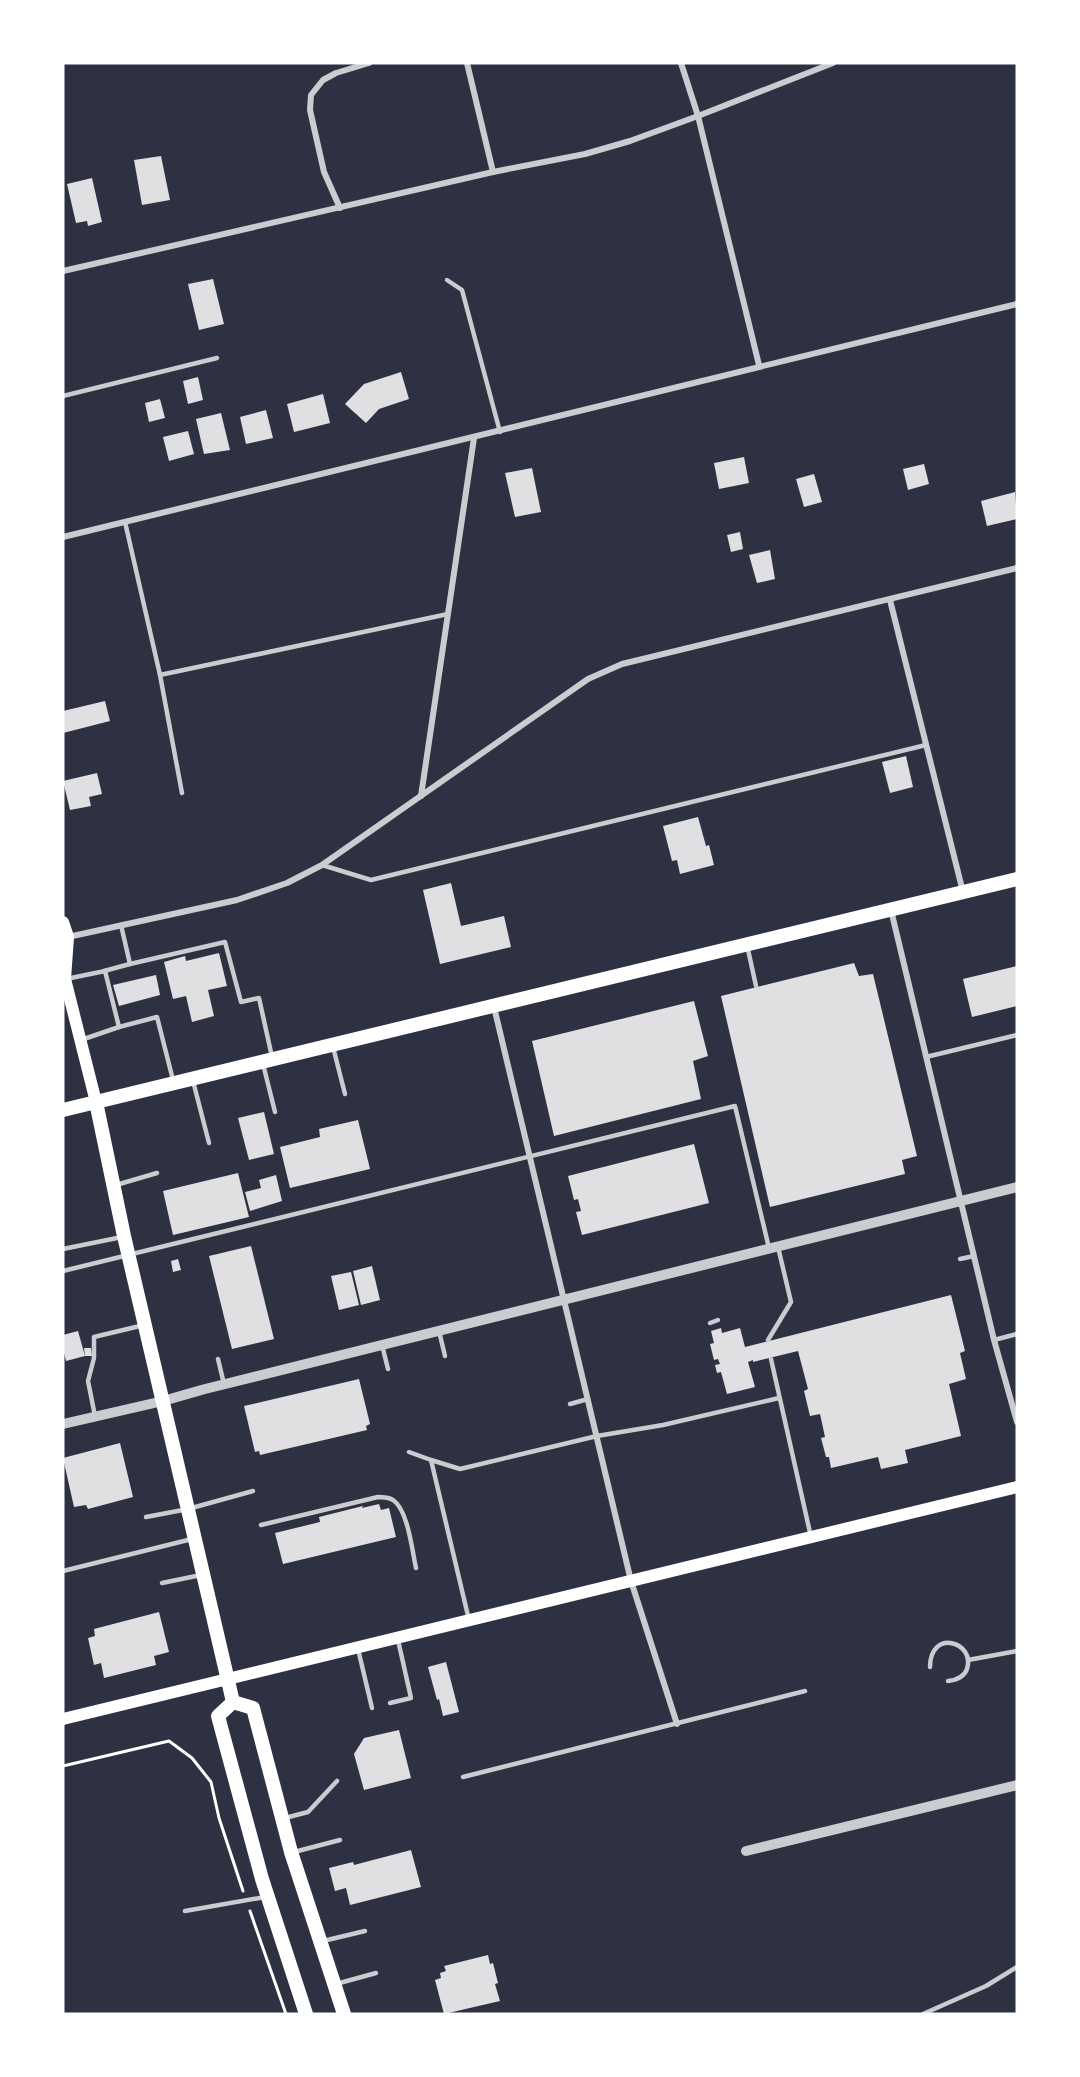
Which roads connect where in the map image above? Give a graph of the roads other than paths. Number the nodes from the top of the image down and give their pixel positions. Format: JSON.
{"nodes":[{"id":1,"x":369,"y":63,"type":"edge"},
{"id":2,"x":467,"y":63,"type":"edge"},
{"id":3,"x":681,"y":63,"type":"edge"},
{"id":4,"x":833,"y":63,"type":"edge"},
{"id":5,"x":698,"y":117,"type":"junction"},
{"id":6,"x":493,"y":172,"type":"junction"},
{"id":7,"x":340,"y":208,"type":"junction"},
{"id":8,"x":63,"y":271,"type":"edge"},
{"id":9,"x":447,"y":280,"type":"dead end"},
{"id":10,"x":1017,"y":303,"type":"edge"},
{"id":11,"x":217,"y":358,"type":"dead end"},
{"id":12,"x":759,"y":365,"type":"junction"},
{"id":13,"x":63,"y":396,"type":"edge"},
{"id":14,"x":500,"y":432,"type":"junction"},
{"id":15,"x":474,"y":438,"type":"junction"},
{"id":16,"x":125,"y":522,"type":"junction"},
{"id":17,"x":63,"y":537,"type":"edge"},
{"id":18,"x":1017,"y":568,"type":"edge"},
{"id":19,"x":890,"y":600,"type":"junction"},
{"id":20,"x":448,"y":614,"type":"junction"},
{"id":21,"x":160,"y":675,"type":"junction"},
{"id":22,"x":926,"y":745,"type":"junction"},
{"id":23,"x":182,"y":794,"type":"dead end"},
{"id":24,"x":421,"y":796,"type":"junction"},
{"id":25,"x":322,"y":865,"type":"junction"},
{"id":26,"x":1017,"y":879,"type":"edge"},
{"id":27,"x":963,"y":892,"type":"junction"},
{"id":28,"x":891,"y":910,"type":"junction"},
{"id":29,"x":63,"y":922,"type":"edge"},
{"id":30,"x":121,"y":925,"type":"junction"},
{"id":31,"x":68,"y":937,"type":"junction"},
{"id":32,"x":747,"y":945,"type":"junction"},
{"id":33,"x":130,"y":964,"type":"junction"},
{"id":34,"x":104,"y":971,"type":"junction"},
{"id":35,"x":64,"y":978,"type":"edge"},
{"id":36,"x":756,"y":986,"type":"dead end"},
{"id":37,"x":494,"y":1007,"type":"junction"},
{"id":38,"x":119,"y":1027,"type":"junction"},
{"id":39,"x":1017,"y":1035,"type":"edge"},
{"id":40,"x":80,"y":1040,"type":"junction"},
{"id":41,"x":333,"y":1045,"type":"junction"},
{"id":42,"x":926,"y":1057,"type":"junction"},
{"id":43,"x":268,"y":1060,"type":"junction"},
{"id":44,"x":192,"y":1078,"type":"junction"},
{"id":45,"x":174,"y":1083,"type":"junction"},
{"id":46,"x":345,"y":1094,"type":"dead end"},
{"id":47,"x":96,"y":1102,"type":"junction"},
{"id":48,"x":63,"y":1110,"type":"edge"},
{"id":49,"x":275,"y":1112,"type":"dead end"},
{"id":50,"x":208,"y":1143,"type":"dead end"},
{"id":51,"x":530,"y":1157,"type":"junction"},
{"id":52,"x":157,"y":1173,"type":"dead end"},
{"id":53,"x":113,"y":1186,"type":"junction"},
{"id":54,"x":1017,"y":1187,"type":"edge"},
{"id":55,"x":961,"y":1201,"type":"junction"},
{"id":56,"x":124,"y":1236,"type":"junction"},
{"id":57,"x":774,"y":1248,"type":"junction"},
{"id":58,"x":63,"y":1249,"type":"edge"},
{"id":59,"x":129,"y":1256,"type":"junction"},
{"id":60,"x":974,"y":1256,"type":"junction"},
{"id":61,"x":960,"y":1259,"type":"dead end"},
{"id":62,"x":63,"y":1271,"type":"edge"},
{"id":63,"x":564,"y":1300,"type":"junction"},
{"id":64,"x":718,"y":1320,"type":"dead end"},
{"id":65,"x":710,"y":1323,"type":"dead end"},
{"id":66,"x":145,"y":1324,"type":"junction"},
{"id":67,"x":439,"y":1331,"type":"junction"},
{"id":68,"x":1017,"y":1334,"type":"edge"},
{"id":69,"x":768,"y":1340,"type":"dead end"},
{"id":70,"x":994,"y":1340,"type":"junction"},
{"id":71,"x":382,"y":1345,"type":"junction"},
{"id":72,"x":445,"y":1356,"type":"dead end"},
{"id":73,"x":218,"y":1359,"type":"dead end"},
{"id":74,"x":771,"y":1359,"type":"dead end"},
{"id":75,"x":388,"y":1369,"type":"dead end"},
{"id":76,"x":224,"y":1384,"type":"junction"},
{"id":77,"x":779,"y":1398,"type":"junction"},
{"id":78,"x":588,"y":1399,"type":"junction"},
{"id":79,"x":163,"y":1401,"type":"junction"},
{"id":80,"x":570,"y":1404,"type":"dead end"},
{"id":81,"x":95,"y":1416,"type":"junction"},
{"id":82,"x":1017,"y":1422,"type":"edge"},
{"id":83,"x":63,"y":1424,"type":"edge"},
{"id":84,"x":597,"y":1436,"type":"junction"},
{"id":85,"x":409,"y":1452,"type":"dead end"},
{"id":86,"x":431,"y":1460,"type":"junction"},
{"id":87,"x":1017,"y":1487,"type":"edge"},
{"id":88,"x":253,"y":1491,"type":"dead end"},
{"id":89,"x":188,"y":1509,"type":"junction"},
{"id":90,"x":146,"y":1517,"type":"dead end"},
{"id":91,"x":261,"y":1526,"type":"dead end"},
{"id":92,"x":811,"y":1537,"type":"junction"},
{"id":93,"x":195,"y":1539,"type":"junction"},
{"id":94,"x":416,"y":1568,"type":"dead end"},
{"id":95,"x":63,"y":1571,"type":"edge"},
{"id":96,"x":203,"y":1575,"type":"junction"},
{"id":97,"x":631,"y":1581,"type":"junction"},
{"id":98,"x":162,"y":1583,"type":"dead end"},
{"id":99,"x":469,"y":1620,"type":"junction"},
{"id":100,"x":398,"y":1637,"type":"junction"},
{"id":101,"x":357,"y":1647,"type":"junction"},
{"id":102,"x":1017,"y":1651,"type":"edge"},
{"id":103,"x":968,"y":1660,"type":"junction"},
{"id":104,"x":930,"y":1667,"type":"dead end"},
{"id":105,"x":228,"y":1679,"type":"junction"},
{"id":106,"x":948,"y":1681,"type":"dead end"},
{"id":107,"x":805,"y":1691,"type":"dead end"},
{"id":108,"x":232,"y":1702,"type":"junction"},
{"id":109,"x":390,"y":1703,"type":"dead end"},
{"id":110,"x":372,"y":1708,"type":"dead end"},
{"id":111,"x":63,"y":1719,"type":"edge"},
{"id":112,"x":677,"y":1724,"type":"junction"},
{"id":113,"x":463,"y":1777,"type":"dead end"},
{"id":114,"x":337,"y":1781,"type":"dead end"},
{"id":115,"x":1017,"y":1785,"type":"edge"},
{"id":116,"x":283,"y":1819,"type":"junction"},
{"id":117,"x":340,"y":1839,"type":"dead end"},
{"id":118,"x":746,"y":1851,"type":"dead end"},
{"id":119,"x":291,"y":1852,"type":"junction"},
{"id":120,"x":267,"y":1896,"type":"junction"},
{"id":121,"x":185,"y":1911,"type":"dead end"},
{"id":122,"x":365,"y":1931,"type":"dead end"},
{"id":123,"x":321,"y":1942,"type":"junction"},
{"id":124,"x":1017,"y":1967,"type":"edge"},
{"id":125,"x":376,"y":1973,"type":"dead end"},
{"id":126,"x":334,"y":1984,"type":"junction"},
{"id":127,"x":306,"y":2014,"type":"edge"},
{"id":128,"x":344,"y":2014,"type":"edge"},
{"id":129,"x":923,"y":2014,"type":"edge"}],
"edges":[{"from":1,"to":7,"type":"street"},
{"from":2,"to":6,"type":"street"},
{"from":3,"to":5,"type":"street"},
{"from":4,"to":5,"type":"street"},
{"from":5,"to":6,"type":"street"},
{"from":5,"to":12,"type":"street"},
{"from":6,"to":7,"type":"street"},
{"from":7,"to":8,"type":"street"},
{"from":9,"to":14,"type":"lane"},
{"from":10,"to":12,"type":"street"},
{"from":11,"to":13,"type":"lane"},
{"from":12,"to":14,"type":"street"},
{"from":14,"to":15,"type":"street"},
{"from":15,"to":16,"type":"street"},
{"from":15,"to":20,"type":"street"},
{"from":16,"to":17,"type":"street"},
{"from":16,"to":21,"type":"lane"},
{"from":18,"to":19,"type":"street"},
{"from":19,"to":22,"type":"street"},
{"from":19,"to":24,"type":"street"},
{"from":20,"to":21,"type":"lane"},
{"from":20,"to":24,"type":"street"},
{"from":21,"to":23,"type":"lane"},
{"from":22,"to":25,"type":"lane"},
{"from":22,"to":27,"type":"street"},
{"from":24,"to":25,"type":"street"},
{"from":25,"to":30,"type":"street"},
{"from":26,"to":27,"type":"main road"},
{"from":27,"to":28,"type":"main road"},
{"from":28,"to":32,"type":"main road"},
{"from":28,"to":42,"type":"street"},
{"from":29,"to":31,"type":"main road"},
{"from":30,"to":31,"type":"street"},
{"from":30,"to":33,"type":"lane"},
{"from":31,"to":35,"type":"main road"},
{"from":32,"to":36,"type":"lane"},
{"from":32,"to":37,"type":"main road"},
{"from":33,"to":34,"type":"lane"},
{"from":33,"to":43,"type":"lane"},
{"from":34,"to":35,"type":"lane"},
{"from":34,"to":38,"type":"lane"},
{"from":35,"to":40,"type":"main road"},
{"from":37,"to":41,"type":"main road"},
{"from":37,"to":51,"type":"street"},
{"from":38,"to":40,"type":"lane"},
{"from":38,"to":45,"type":"lane"},
{"from":39,"to":42,"type":"lane"},
{"from":40,"to":47,"type":"main road"},
{"from":41,"to":43,"type":"main road"},
{"from":41,"to":46,"type":"lane"},
{"from":42,"to":55,"type":"street"},
{"from":43,"to":44,"type":"main road"},
{"from":43,"to":49,"type":"lane"},
{"from":44,"to":45,"type":"main road"},
{"from":44,"to":50,"type":"lane"},
{"from":45,"to":47,"type":"main road"},
{"from":47,"to":48,"type":"main road"},
{"from":47,"to":53,"type":"main road"},
{"from":51,"to":57,"type":"lane"},
{"from":51,"to":59,"type":"lane"},
{"from":51,"to":63,"type":"street"},
{"from":52,"to":53,"type":"lane"},
{"from":53,"to":56,"type":"main road"},
{"from":54,"to":55,"type":"street"},
{"from":55,"to":57,"type":"street"},
{"from":55,"to":60,"type":"street"},
{"from":56,"to":58,"type":"lane"},
{"from":56,"to":59,"type":"main road"},
{"from":57,"to":63,"type":"street"},
{"from":57,"to":69,"type":"lane"},
{"from":59,"to":62,"type":"lane"},
{"from":59,"to":66,"type":"main road"},
{"from":60,"to":61,"type":"lane"},
{"from":60,"to":70,"type":"street"},
{"from":63,"to":67,"type":"street"},
{"from":63,"to":78,"type":"street"},
{"from":64,"to":65,"type":"lane"},
{"from":66,"to":79,"type":"main road"},
{"from":66,"to":81,"type":"lane"},
{"from":67,"to":71,"type":"street"},
{"from":67,"to":72,"type":"lane"},
{"from":68,"to":70,"type":"lane"},
{"from":70,"to":82,"type":"street"},
{"from":71,"to":75,"type":"lane"},
{"from":71,"to":76,"type":"street"},
{"from":73,"to":76,"type":"lane"},
{"from":74,"to":77,"type":"lane"},
{"from":76,"to":79,"type":"street"},
{"from":77,"to":84,"type":"lane"},
{"from":77,"to":92,"type":"lane"},
{"from":78,"to":80,"type":"lane"},
{"from":78,"to":84,"type":"street"},
{"from":79,"to":81,"type":"street"},
{"from":79,"to":89,"type":"main road"},
{"from":81,"to":83,"type":"street"},
{"from":84,"to":86,"type":"lane"},
{"from":84,"to":97,"type":"street"},
{"from":85,"to":86,"type":"lane"},
{"from":86,"to":99,"type":"lane"},
{"from":87,"to":92,"type":"main road"},
{"from":88,"to":89,"type":"lane"},
{"from":89,"to":90,"type":"lane"},
{"from":89,"to":93,"type":"main road"},
{"from":91,"to":94,"type":"lane"},
{"from":92,"to":97,"type":"main road"},
{"from":93,"to":95,"type":"lane"},
{"from":93,"to":96,"type":"main road"},
{"from":96,"to":98,"type":"lane"},
{"from":96,"to":105,"type":"main road"},
{"from":97,"to":99,"type":"main road"},
{"from":97,"to":112,"type":"street"},
{"from":99,"to":100,"type":"main road"},
{"from":100,"to":101,"type":"main road"},
{"from":100,"to":109,"type":"lane"},
{"from":101,"to":105,"type":"main road"},
{"from":101,"to":110,"type":"lane"},
{"from":102,"to":103,"type":"lane"},
{"from":103,"to":104,"type":"lane"},
{"from":103,"to":106,"type":"lane"},
{"from":105,"to":108,"type":"main road"},
{"from":105,"to":111,"type":"main road"},
{"from":107,"to":112,"type":"lane"},
{"from":108,"to":116,"type":"main road"},
{"from":108,"to":120,"type":"main road"},
{"from":112,"to":113,"type":"lane"},
{"from":114,"to":116,"type":"lane"},
{"from":115,"to":118,"type":"street"},
{"from":116,"to":119,"type":"main road"},
{"from":117,"to":119,"type":"lane"},
{"from":119,"to":123,"type":"main road"},
{"from":120,"to":121,"type":"lane"},
{"from":120,"to":127,"type":"main road"},
{"from":122,"to":123,"type":"lane"},
{"from":123,"to":126,"type":"main road"},
{"from":124,"to":129,"type":"lane"},
{"from":125,"to":126,"type":"lane"},
{"from":126,"to":128,"type":"main road"}]}
